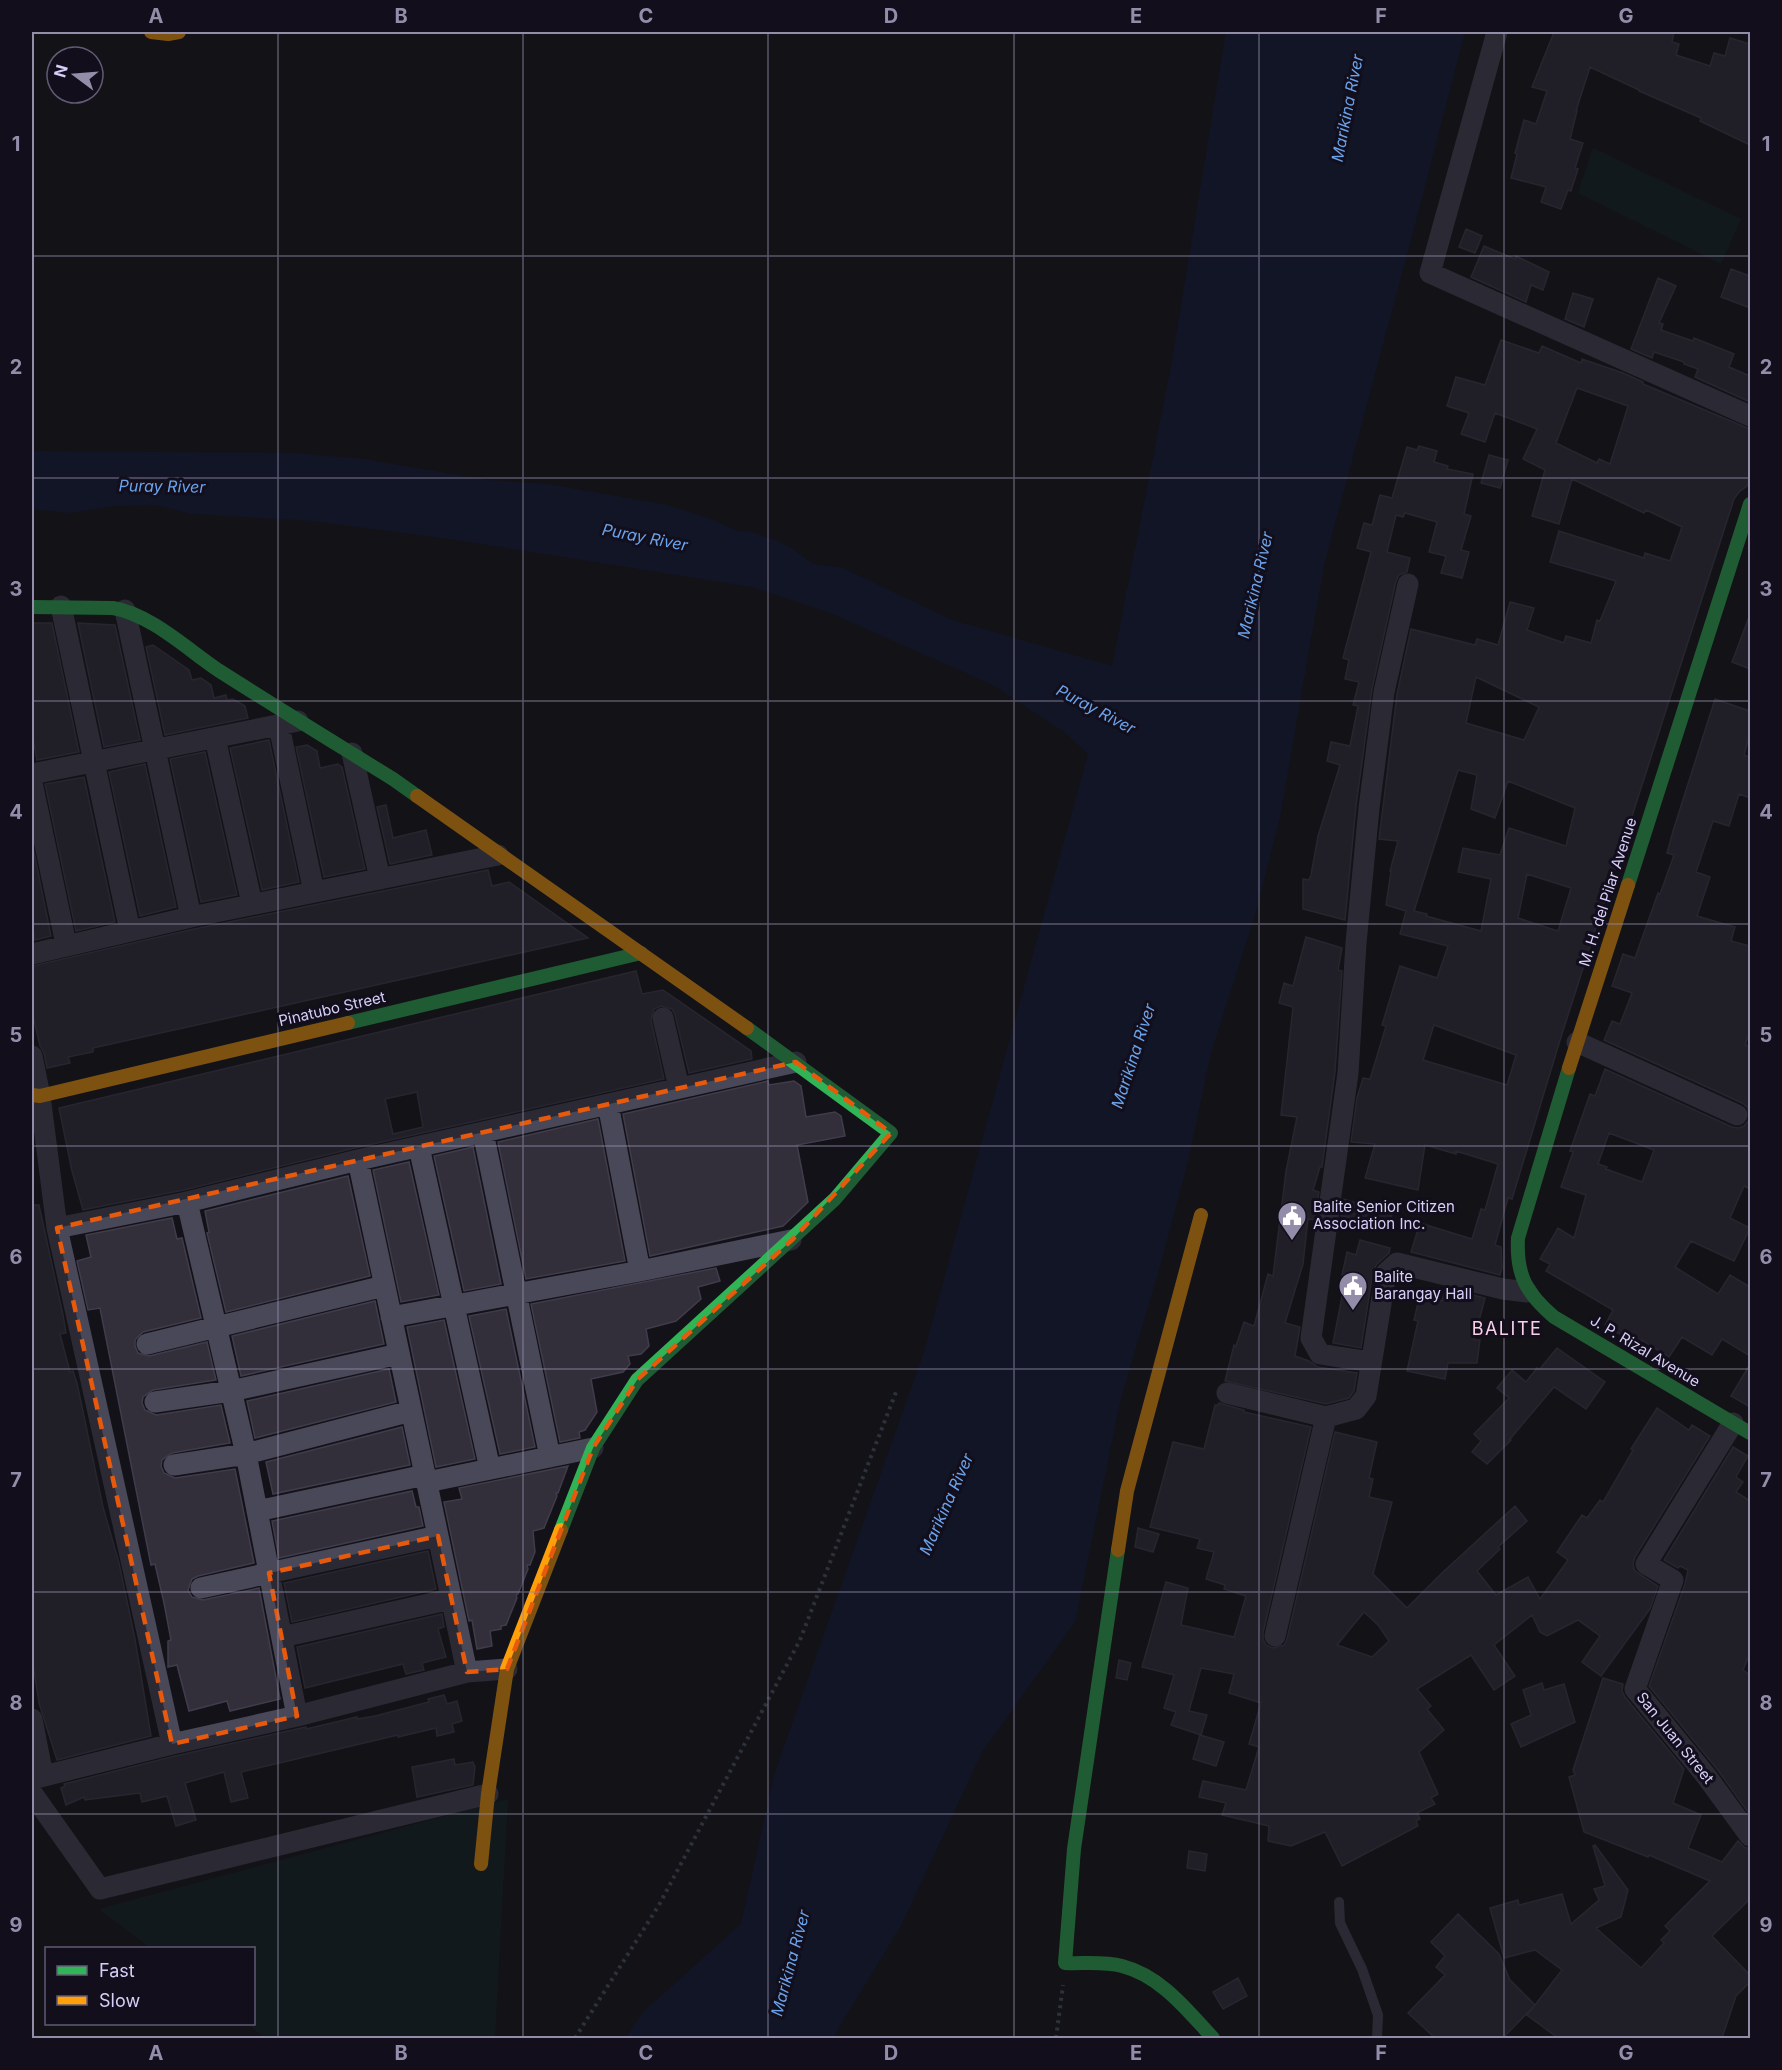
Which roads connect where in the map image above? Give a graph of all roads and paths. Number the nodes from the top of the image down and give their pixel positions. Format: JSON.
{"nodes":[{"id":1,"x":151,"y":32,"type":"edge"},
{"id":2,"x":179,"y":32,"type":"edge"},
{"id":3,"x":1497,"y":32,"type":"edge"},
{"id":4,"x":1750,"y":416,"type":"edge"},
{"id":5,"x":1750,"y":504,"type":"edge"},
{"id":6,"x":1408,"y":584,"type":"dead end"},
{"id":7,"x":61,"y":606,"type":"junction"},
{"id":8,"x":32,"y":607,"type":"edge"},
{"id":9,"x":125,"y":610,"type":"junction"},
{"id":10,"x":289,"y":723,"type":"junction"},
{"id":11,"x":215,"y":738,"type":"junction"},
{"id":12,"x":154,"y":750,"type":"junction"},
{"id":13,"x":352,"y":753,"type":"junction"},
{"id":14,"x":93,"y":762,"type":"junction"},
{"id":15,"x":32,"y":774,"type":"edge"},
{"id":16,"x":32,"y":783,"type":"edge"},
{"id":17,"x":498,"y":855,"type":"junction"},
{"id":18,"x":380,"y":879,"type":"junction"},
{"id":19,"x":314,"y":892,"type":"junction"},
{"id":20,"x":252,"y":904,"type":"junction"},
{"id":21,"x":191,"y":916,"type":"junction"},
{"id":22,"x":130,"y":931,"type":"junction"},
{"id":23,"x":66,"y":944,"type":"junction"},
{"id":24,"x":641,"y":953,"type":"junction"},
{"id":25,"x":32,"y":954,"type":"edge"},
{"id":26,"x":663,"y":1018,"type":"dead end"},
{"id":27,"x":1577,"y":1042,"type":"junction"},
{"id":28,"x":32,"y":1056,"type":"edge"},
{"id":29,"x":796,"y":1062,"type":"junction"},
{"id":30,"x":679,"y":1088,"type":"junction"},
{"id":31,"x":36,"y":1095,"type":"edge"},
{"id":32,"x":608,"y":1104,"type":"junction"},
{"id":33,"x":1737,"y":1115,"type":"dead end"},
{"id":34,"x":483,"y":1132,"type":"junction"},
{"id":35,"x":419,"y":1147,"type":"junction"},
{"id":36,"x":358,"y":1160,"type":"junction"},
{"id":37,"x":187,"y":1202,"type":"junction"},
{"id":38,"x":1201,"y":1215,"type":"dead end"},
{"id":39,"x":57,"y":1228,"type":"junction"},
{"id":40,"x":793,"y":1239,"type":"junction"},
{"id":41,"x":640,"y":1271,"type":"junction"},
{"id":42,"x":384,"y":1286,"type":"junction"},
{"id":43,"x":1527,"y":1292,"type":"junction"},
{"id":44,"x":517,"y":1294,"type":"junction"},
{"id":45,"x":454,"y":1305,"type":"junction"},
{"id":46,"x":391,"y":1317,"type":"junction"},
{"id":47,"x":216,"y":1327,"type":"junction"},
{"id":48,"x":147,"y":1344,"type":"dead end"},
{"id":49,"x":399,"y":1354,"type":"junction"},
{"id":50,"x":1371,"y":1362,"type":"junction"},
{"id":51,"x":231,"y":1391,"type":"junction"},
{"id":52,"x":896,"y":1392,"type":"dead end"},
{"id":53,"x":1227,"y":1393,"type":"dead end"},
{"id":54,"x":155,"y":1402,"type":"dead end"},
{"id":55,"x":411,"y":1411,"type":"junction"},
{"id":56,"x":1326,"y":1417,"type":"junction"},
{"id":57,"x":1742,"y":1428,"type":"edge"},
{"id":58,"x":593,"y":1448,"type":"junction"},
{"id":59,"x":246,"y":1454,"type":"junction"},
{"id":60,"x":550,"y":1457,"type":"junction"},
{"id":61,"x":174,"y":1465,"type":"dead end"},
{"id":62,"x":490,"y":1469,"type":"junction"},
{"id":63,"x":426,"y":1479,"type":"junction"},
{"id":64,"x":257,"y":1511,"type":"junction"},
{"id":65,"x":438,"y":1536,"type":"junction"},
{"id":66,"x":269,"y":1573,"type":"junction"},
{"id":67,"x":201,"y":1588,"type":"dead end"},
{"id":68,"x":452,"y":1599,"type":"junction"},
{"id":69,"x":1275,"y":1636,"type":"dead end"},
{"id":70,"x":282,"y":1637,"type":"junction"},
{"id":71,"x":507,"y":1669,"type":"junction"},
{"id":72,"x":467,"y":1672,"type":"junction"},
{"id":73,"x":297,"y":1716,"type":"junction"},
{"id":74,"x":32,"y":1719,"type":"edge"},
{"id":75,"x":172,"y":1744,"type":"junction"},
{"id":76,"x":36,"y":1782,"type":"edge"},
{"id":77,"x":488,"y":1794,"type":"junction"},
{"id":78,"x":1750,"y":1836,"type":"edge"},
{"id":79,"x":481,"y":1864,"type":"dead end"},
{"id":80,"x":1339,"y":1902,"type":"dead end"},
{"id":81,"x":1065,"y":1963,"type":"junction"},
{"id":82,"x":575,"y":2038,"type":"edge"},
{"id":83,"x":1056,"y":2038,"type":"edge"},
{"id":84,"x":1213,"y":2038,"type":"edge"},
{"id":85,"x":1377,"y":2038,"type":"edge"}],
"edges":[{"from":1,"to":2,"type":"street"},
{"from":3,"to":4,"type":"street"},
{"from":5,"to":27,"type":"street","name":"M. H. del Pilar Avenue"},
{"from":6,"to":50,"type":"street"},
{"from":7,"to":8,"type":"street"},
{"from":7,"to":9,"type":"street"},
{"from":7,"to":14,"type":"street"},
{"from":9,"to":10,"type":"street"},
{"from":9,"to":12,"type":"street"},
{"from":10,"to":11,"type":"street"},
{"from":10,"to":13,"type":"street"},
{"from":10,"to":19,"type":"street"},
{"from":11,"to":12,"type":"street"},
{"from":11,"to":20,"type":"street"},
{"from":12,"to":14,"type":"street"},
{"from":12,"to":21,"type":"street"},
{"from":13,"to":17,"type":"street"},
{"from":13,"to":18,"type":"street"},
{"from":14,"to":15,"type":"street"},
{"from":14,"to":22,"type":"street"},
{"from":16,"to":23,"type":"street"},
{"from":17,"to":18,"type":"street"},
{"from":17,"to":24,"type":"street"},
{"from":18,"to":19,"type":"street"},
{"from":19,"to":20,"type":"street"},
{"from":20,"to":21,"type":"street"},
{"from":21,"to":22,"type":"street"},
{"from":22,"to":23,"type":"street"},
{"from":23,"to":25,"type":"street"},
{"from":24,"to":29,"type":"street"},
{"from":24,"to":31,"type":"street","name":"Pinatubo Street"},
{"from":26,"to":30,"type":"street"},
{"from":27,"to":33,"type":"street"},
{"from":27,"to":43,"type":"street","name":"M. H. del Pilar Avenue"},
{"from":28,"to":31,"type":"street"},
{"from":29,"to":30,"type":"street"},
{"from":29,"to":40,"type":"street"},
{"from":30,"to":32,"type":"street"},
{"from":31,"to":39,"type":"street"},
{"from":32,"to":34,"type":"street"},
{"from":32,"to":41,"type":"street"},
{"from":34,"to":35,"type":"street"},
{"from":34,"to":44,"type":"street"},
{"from":35,"to":36,"type":"street"},
{"from":35,"to":45,"type":"street"},
{"from":36,"to":37,"type":"street"},
{"from":36,"to":42,"type":"street"},
{"from":37,"to":39,"type":"street"},
{"from":37,"to":47,"type":"street"},
{"from":38,"to":81,"type":"street"},
{"from":39,"to":75,"type":"street"},
{"from":40,"to":41,"type":"street"},
{"from":40,"to":58,"type":"street"},
{"from":41,"to":44,"type":"street"},
{"from":42,"to":46,"type":"street"},
{"from":42,"to":47,"type":"street"},
{"from":43,"to":50,"type":"street"},
{"from":43,"to":57,"type":"street","name":"J. P. Rizal Avenue"},
{"from":44,"to":45,"type":"street"},
{"from":44,"to":60,"type":"street"},
{"from":45,"to":46,"type":"street"},
{"from":45,"to":62,"type":"street"},
{"from":46,"to":49,"type":"street"},
{"from":47,"to":48,"type":"street"},
{"from":47,"to":51,"type":"street"},
{"from":49,"to":51,"type":"street"},
{"from":49,"to":55,"type":"street"},
{"from":50,"to":56,"type":"street"},
{"from":51,"to":54,"type":"street"},
{"from":51,"to":59,"type":"street"},
{"from":52,"to":82,"type":"path"},
{"from":53,"to":56,"type":"street"},
{"from":55,"to":59,"type":"street"},
{"from":55,"to":63,"type":"street"},
{"from":56,"to":69,"type":"street"},
{"from":57,"to":78,"type":"street","name":"San Juan Street"},
{"from":58,"to":60,"type":"street"},
{"from":58,"to":71,"type":"street"},
{"from":59,"to":61,"type":"street"},
{"from":59,"to":64,"type":"street"},
{"from":60,"to":62,"type":"street"},
{"from":62,"to":63,"type":"street"},
{"from":63,"to":64,"type":"street"},
{"from":63,"to":65,"type":"street"},
{"from":64,"to":66,"type":"street"},
{"from":65,"to":66,"type":"street"},
{"from":65,"to":68,"type":"street"},
{"from":66,"to":67,"type":"street"},
{"from":66,"to":70,"type":"street"},
{"from":68,"to":70,"type":"street"},
{"from":68,"to":72,"type":"street"},
{"from":70,"to":73,"type":"street"},
{"from":71,"to":72,"type":"street"},
{"from":71,"to":77,"type":"street"},
{"from":72,"to":73,"type":"street"},
{"from":73,"to":75,"type":"street"},
{"from":74,"to":76,"type":"street"},
{"from":75,"to":76,"type":"street"},
{"from":76,"to":77,"type":"street"},
{"from":77,"to":79,"type":"street"},
{"from":80,"to":85,"type":"lane"},
{"from":81,"to":83,"type":"path"},
{"from":81,"to":84,"type":"street"}]}
